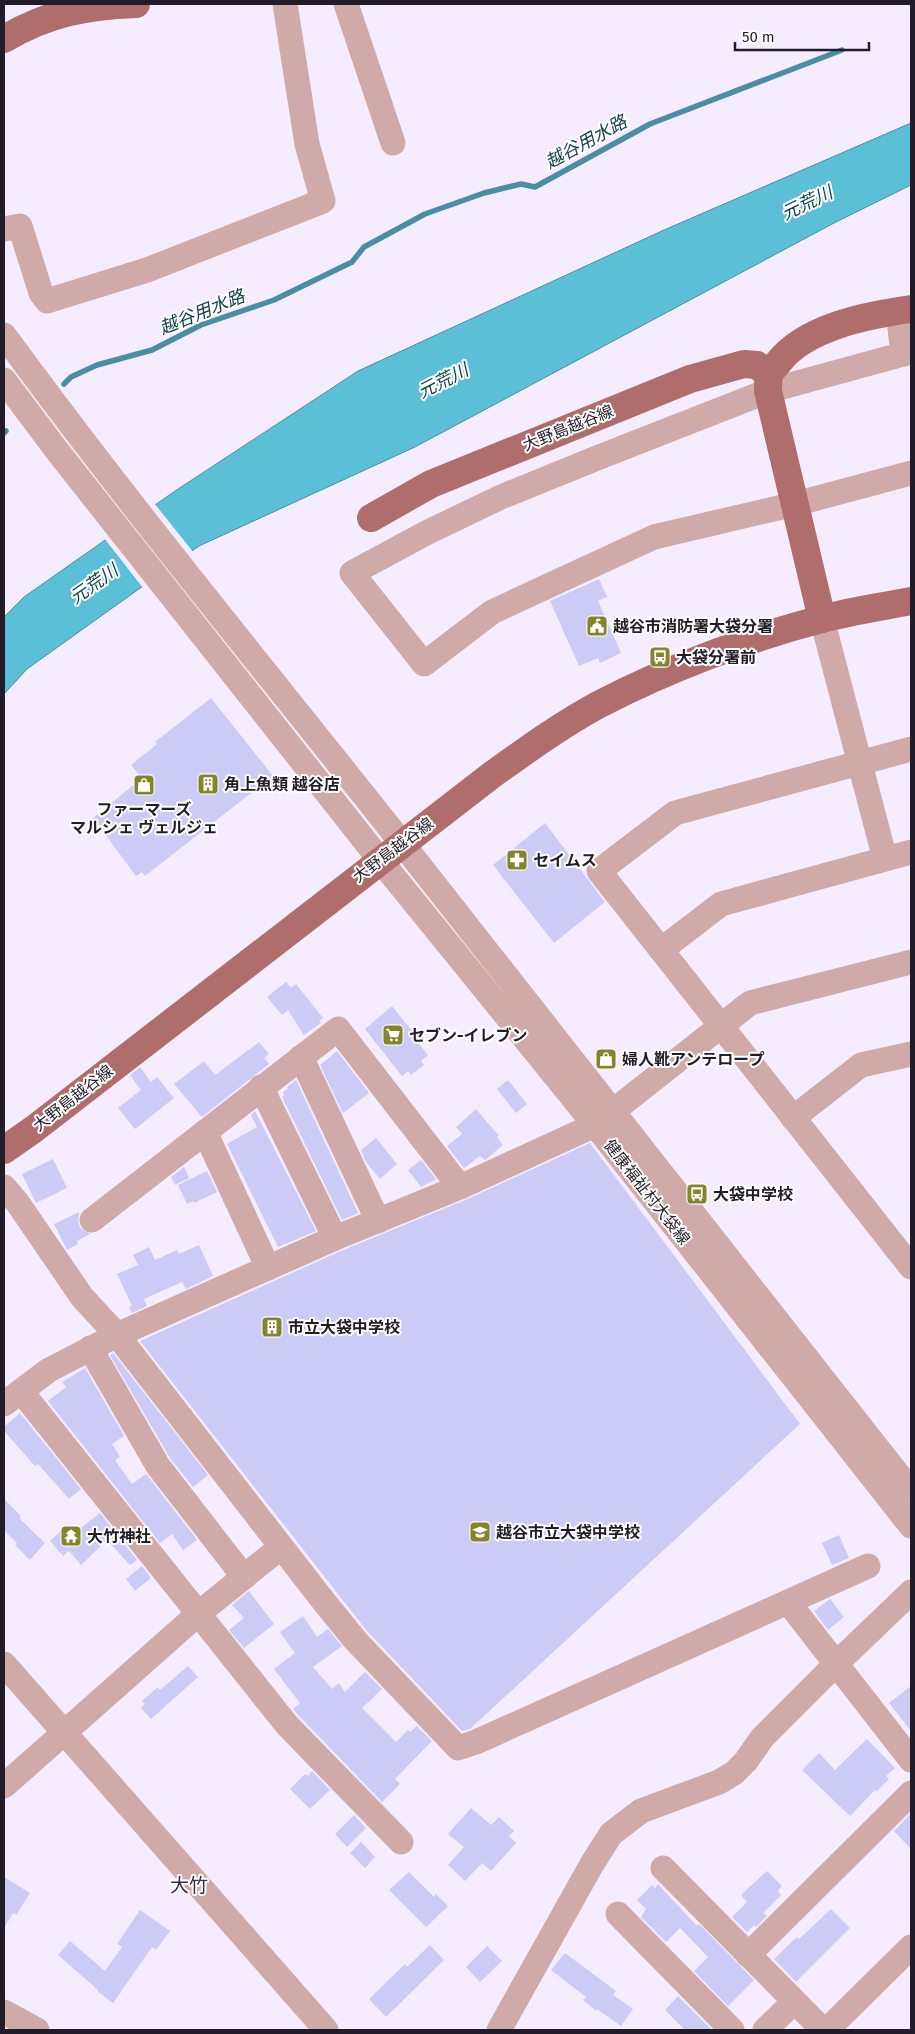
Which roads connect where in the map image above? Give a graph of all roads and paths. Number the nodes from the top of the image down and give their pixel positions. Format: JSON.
{"nodes":[{"id":1,"x":136,"y":4,"type":"edge"},
{"id":2,"x":285,"y":4,"type":"edge"},
{"id":3,"x":346,"y":4,"type":"edge"},
{"id":4,"x":63,"y":9,"type":"edge"},
{"id":5,"x":4,"y":38,"type":"edge"},
{"id":6,"x":393,"y":144,"type":"dead end"},
{"id":7,"x":4,"y":229,"type":"edge"},
{"id":8,"x":905,"y":310,"type":"edge"},
{"id":9,"x":4,"y":335,"type":"edge"},
{"id":10,"x":907,"y":353,"type":"edge"},
{"id":11,"x":4,"y":380,"type":"edge"},
{"id":12,"x":768,"y":383,"type":"junction"},
{"id":13,"x":911,"y":473,"type":"edge"},
{"id":14,"x":795,"y":504,"type":"junction"},
{"id":15,"x":371,"y":518,"type":"dead end"},
{"id":16,"x":911,"y":601,"type":"edge"},
{"id":17,"x":822,"y":619,"type":"junction"},
{"id":18,"x":231,"y":650,"type":"junction"},
{"id":19,"x":911,"y":749,"type":"edge"},
{"id":20,"x":860,"y":763,"type":"junction"},
{"id":21,"x":402,"y":844,"type":"junction"},
{"id":22,"x":911,"y":852,"type":"edge"},
{"id":23,"x":885,"y":859,"type":"junction"},
{"id":24,"x":380,"y":860,"type":"junction"},
{"id":25,"x":661,"y":950,"type":"junction"},
{"id":26,"x":911,"y":962,"type":"edge"},
{"id":27,"x":721,"y":1028,"type":"junction"},
{"id":28,"x":911,"y":1054,"type":"edge"},
{"id":29,"x":301,"y":1057,"type":"junction"},
{"id":30,"x":260,"y":1087,"type":"junction"},
{"id":31,"x":793,"y":1118,"type":"junction"},
{"id":32,"x":604,"y":1119,"type":"junction"},
{"id":33,"x":204,"y":1132,"type":"junction"},
{"id":34,"x":4,"y":1150,"type":"edge"},
{"id":35,"x":4,"y":1187,"type":"edge"},
{"id":36,"x":460,"y":1187,"type":"junction"},
{"id":37,"x":92,"y":1220,"type":"dead end"},
{"id":38,"x":378,"y":1221,"type":"junction"},
{"id":39,"x":335,"y":1238,"type":"junction"},
{"id":40,"x":903,"y":1239,"type":"edge"},
{"id":41,"x":911,"y":1267,"type":"edge"},
{"id":42,"x":268,"y":1268,"type":"junction"},
{"id":43,"x":117,"y":1335,"type":"junction"},
{"id":44,"x":90,"y":1348,"type":"junction"},
{"id":45,"x":12,"y":1398,"type":"edge"},
{"id":46,"x":911,"y":1491,"type":"edge"},
{"id":47,"x":911,"y":1526,"type":"edge"},
{"id":48,"x":281,"y":1547,"type":"junction"},
{"id":49,"x":868,"y":1566,"type":"dead end"},
{"id":50,"x":244,"y":1577,"type":"junction"},
{"id":51,"x":911,"y":1592,"type":"edge"},
{"id":52,"x":788,"y":1602,"type":"junction"},
{"id":53,"x":198,"y":1614,"type":"junction"},
{"id":54,"x":4,"y":1664,"type":"edge"},
{"id":55,"x":836,"y":1664,"type":"junction"},
{"id":56,"x":64,"y":1732,"type":"junction"},
{"id":57,"x":911,"y":1760,"type":"edge"},
{"id":58,"x":4,"y":1786,"type":"edge"},
{"id":59,"x":911,"y":1793,"type":"edge"},
{"id":60,"x":401,"y":1842,"type":"dead end"},
{"id":61,"x":663,"y":1868,"type":"dead end"},
{"id":62,"x":618,"y":1914,"type":"dead end"},
{"id":63,"x":911,"y":1947,"type":"edge"},
{"id":64,"x":748,"y":1955,"type":"junction"},
{"id":65,"x":794,"y":2002,"type":"junction"},
{"id":66,"x":4,"y":2012,"type":"edge"},
{"id":67,"x":37,"y":2030,"type":"edge"},
{"id":68,"x":326,"y":2030,"type":"edge"},
{"id":69,"x":499,"y":2030,"type":"edge"},
{"id":70,"x":732,"y":2030,"type":"edge"},
{"id":71,"x":765,"y":2030,"type":"edge"},
{"id":72,"x":823,"y":2030,"type":"edge"},
{"id":73,"x":827,"y":2030,"type":"edge"}],
"edges":[{"from":1,"to":4,"type":"main road"},
{"from":2,"to":7,"type":"street"},
{"from":3,"to":6,"type":"street"},
{"from":4,"to":5,"type":"main road"},
{"from":8,"to":10,"type":"street"},
{"from":8,"to":12,"type":"main road"},
{"from":9,"to":18,"type":"street"},
{"from":10,"to":12,"type":"street"},
{"from":11,"to":18,"type":"street"},
{"from":12,"to":14,"type":"main road"},
{"from":12,"to":14,"type":"street"},
{"from":12,"to":15,"type":"main road","name":"大野島越谷線"},
{"from":13,"to":14,"type":"street"},
{"from":14,"to":17,"type":"main road"},
{"from":16,"to":17,"type":"main road","name":"大野島越谷線"},
{"from":17,"to":20,"type":"street"},
{"from":17,"to":21,"type":"main road","name":"大野島越谷線"},
{"from":18,"to":21,"type":"street","name":"健康福祉村大袋線"},
{"from":18,"to":24,"type":"street","name":"健康福祉村大袋線"},
{"from":19,"to":20,"type":"street"},
{"from":20,"to":23,"type":"street"},
{"from":20,"to":25,"type":"street"},
{"from":21,"to":24,"type":"main road","name":"大野島越谷線"},
{"from":21,"to":32,"type":"street","name":"健康福祉村大袋線"},
{"from":22,"to":23,"type":"street"},
{"from":23,"to":25,"type":"street"},
{"from":24,"to":32,"type":"street","name":"健康福祉村大袋線"},
{"from":24,"to":34,"type":"main road","name":"大野島越谷線"},
{"from":25,"to":27,"type":"street"},
{"from":26,"to":27,"type":"street"},
{"from":27,"to":31,"type":"street"},
{"from":27,"to":32,"type":"street"},
{"from":28,"to":31,"type":"street"},
{"from":29,"to":30,"type":"street"},
{"from":29,"to":36,"type":"street"},
{"from":29,"to":38,"type":"street"},
{"from":30,"to":33,"type":"street"},
{"from":30,"to":39,"type":"street"},
{"from":31,"to":40,"type":"street"},
{"from":32,"to":36,"type":"street"},
{"from":32,"to":46,"type":"street","name":"健康福祉村大袋線"},
{"from":32,"to":47,"type":"street","name":"健康福祉村大袋線"},
{"from":33,"to":37,"type":"street"},
{"from":33,"to":42,"type":"street"},
{"from":35,"to":43,"type":"street"},
{"from":36,"to":38,"type":"street"},
{"from":38,"to":39,"type":"street"},
{"from":39,"to":42,"type":"street"},
{"from":40,"to":41,"type":"street"},
{"from":42,"to":43,"type":"street"},
{"from":43,"to":44,"type":"street"},
{"from":43,"to":48,"type":"street"},
{"from":44,"to":45,"type":"street"},
{"from":44,"to":50,"type":"street"},
{"from":45,"to":53,"type":"street"},
{"from":48,"to":50,"type":"street"},
{"from":48,"to":52,"type":"street"},
{"from":49,"to":52,"type":"street"},
{"from":50,"to":53,"type":"street"},
{"from":51,"to":55,"type":"street"},
{"from":52,"to":55,"type":"street"},
{"from":53,"to":56,"type":"street"},
{"from":53,"to":60,"type":"street"},
{"from":54,"to":56,"type":"street"},
{"from":55,"to":57,"type":"street"},
{"from":55,"to":69,"type":"street"},
{"from":56,"to":58,"type":"street"},
{"from":56,"to":68,"type":"street"},
{"from":59,"to":64,"type":"street"},
{"from":61,"to":64,"type":"street"},
{"from":62,"to":70,"type":"street"},
{"from":63,"to":73,"type":"street"},
{"from":64,"to":65,"type":"street"},
{"from":65,"to":71,"type":"street"},
{"from":65,"to":72,"type":"street"},
{"from":66,"to":67,"type":"street"}]}
